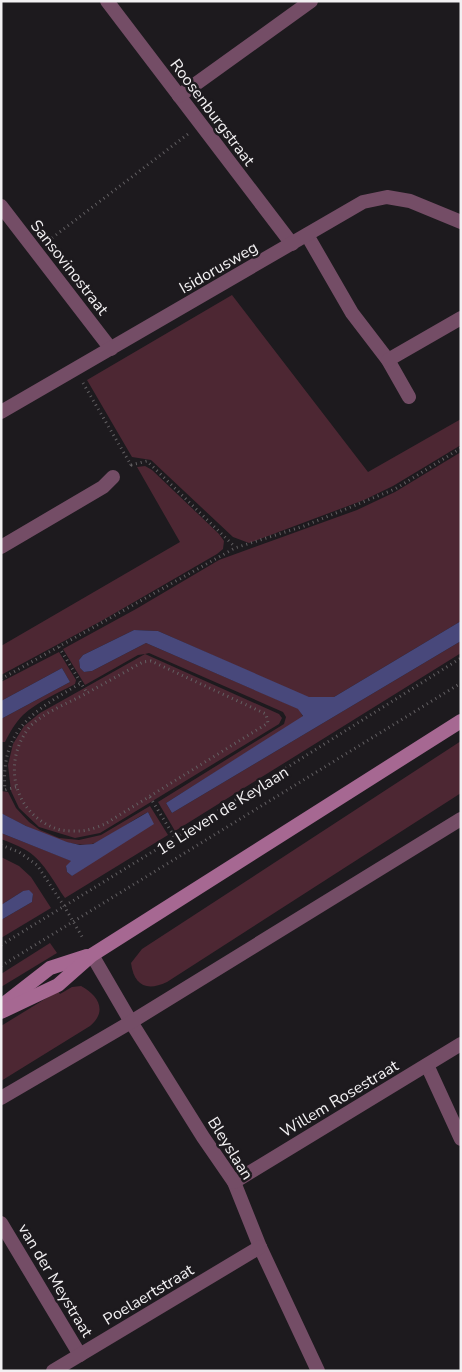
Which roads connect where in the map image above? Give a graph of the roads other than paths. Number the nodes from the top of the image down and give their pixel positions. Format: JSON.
{"nodes":[{"id":1,"x":107,"y":1,"type":"edge"},
{"id":2,"x":311,"y":1,"type":"edge"},
{"id":3,"x":179,"y":96,"type":"junction"},
{"id":4,"x":1,"y":206,"type":"edge"},
{"id":5,"x":461,"y":222,"type":"edge"},
{"id":6,"x":307,"y":235,"type":"junction"},
{"id":7,"x":292,"y":244,"type":"junction"},
{"id":8,"x":461,"y":318,"type":"edge"},
{"id":9,"x":111,"y":349,"type":"junction"},
{"id":10,"x":388,"y":360,"type":"junction"},
{"id":11,"x":408,"y":396,"type":"dead end"},
{"id":12,"x":1,"y":412,"type":"edge"},
{"id":13,"x":112,"y":476,"type":"road end"},
{"id":14,"x":1,"y":547,"type":"edge"},
{"id":15,"x":461,"y":721,"type":"edge"},
{"id":16,"x":461,"y":819,"type":"edge"},
{"id":17,"x":92,"y":955,"type":"junction"},
{"id":18,"x":1,"y":1006,"type":"edge"},
{"id":19,"x":1,"y":1012,"type":"edge"},
{"id":20,"x":131,"y":1022,"type":"junction"},
{"id":21,"x":461,"y":1044,"type":"edge"},
{"id":22,"x":427,"y":1065,"type":"junction"},
{"id":23,"x":1,"y":1098,"type":"edge"},
{"id":24,"x":461,"y":1139,"type":"edge"},
{"id":25,"x":234,"y":1182,"type":"junction"},
{"id":26,"x":1,"y":1223,"type":"edge"},
{"id":27,"x":260,"y":1247,"type":"junction"},
{"id":28,"x":80,"y":1355,"type":"junction"},
{"id":29,"x":62,"y":1368,"type":"edge"},
{"id":30,"x":318,"y":1371,"type":"edge"}],
"edges":[{"from":1,"to":3,"type":"street","name":"Roosenburgstraat"},
{"from":2,"to":3,"type":"street"},
{"from":3,"to":7,"type":"street","name":"Roosenburgstraat"},
{"from":4,"to":9,"type":"street","name":"Sansovinostraat"},
{"from":5,"to":6,"type":"street","name":"Isidorusweg"},
{"from":6,"to":7,"type":"street","name":"Isidorusweg"},
{"from":6,"to":10,"type":"street"},
{"from":7,"to":9,"type":"street","name":"Isidorusweg"},
{"from":8,"to":10,"type":"street"},
{"from":9,"to":12,"type":"street","name":"Isidorusweg"},
{"from":10,"to":11,"type":"street"},
{"from":13,"to":14,"type":"street"},
{"from":15,"to":17,"type":"main road"},
{"from":16,"to":20,"type":"street"},
{"from":17,"to":18,"type":"main road"},
{"from":17,"to":19,"type":"main road"},
{"from":17,"to":20,"type":"street","name":"Bleyslaan"},
{"from":20,"to":23,"type":"street"},
{"from":20,"to":25,"type":"street","name":"Bleyslaan"},
{"from":21,"to":22,"type":"street","name":"Willem Rosestraat"},
{"from":22,"to":24,"type":"street"},
{"from":22,"to":25,"type":"street","name":"Willem Rosestraat"},
{"from":25,"to":27,"type":"street","name":"Bleyslaan"},
{"from":26,"to":28,"type":"street","name":"van der Meystraat"},
{"from":27,"to":28,"type":"street","name":"Poelaertstraat"},
{"from":27,"to":30,"type":"street","name":"Bleyslaan"},
{"from":28,"to":29,"type":"street","name":"Poelaertstraat"}]}
